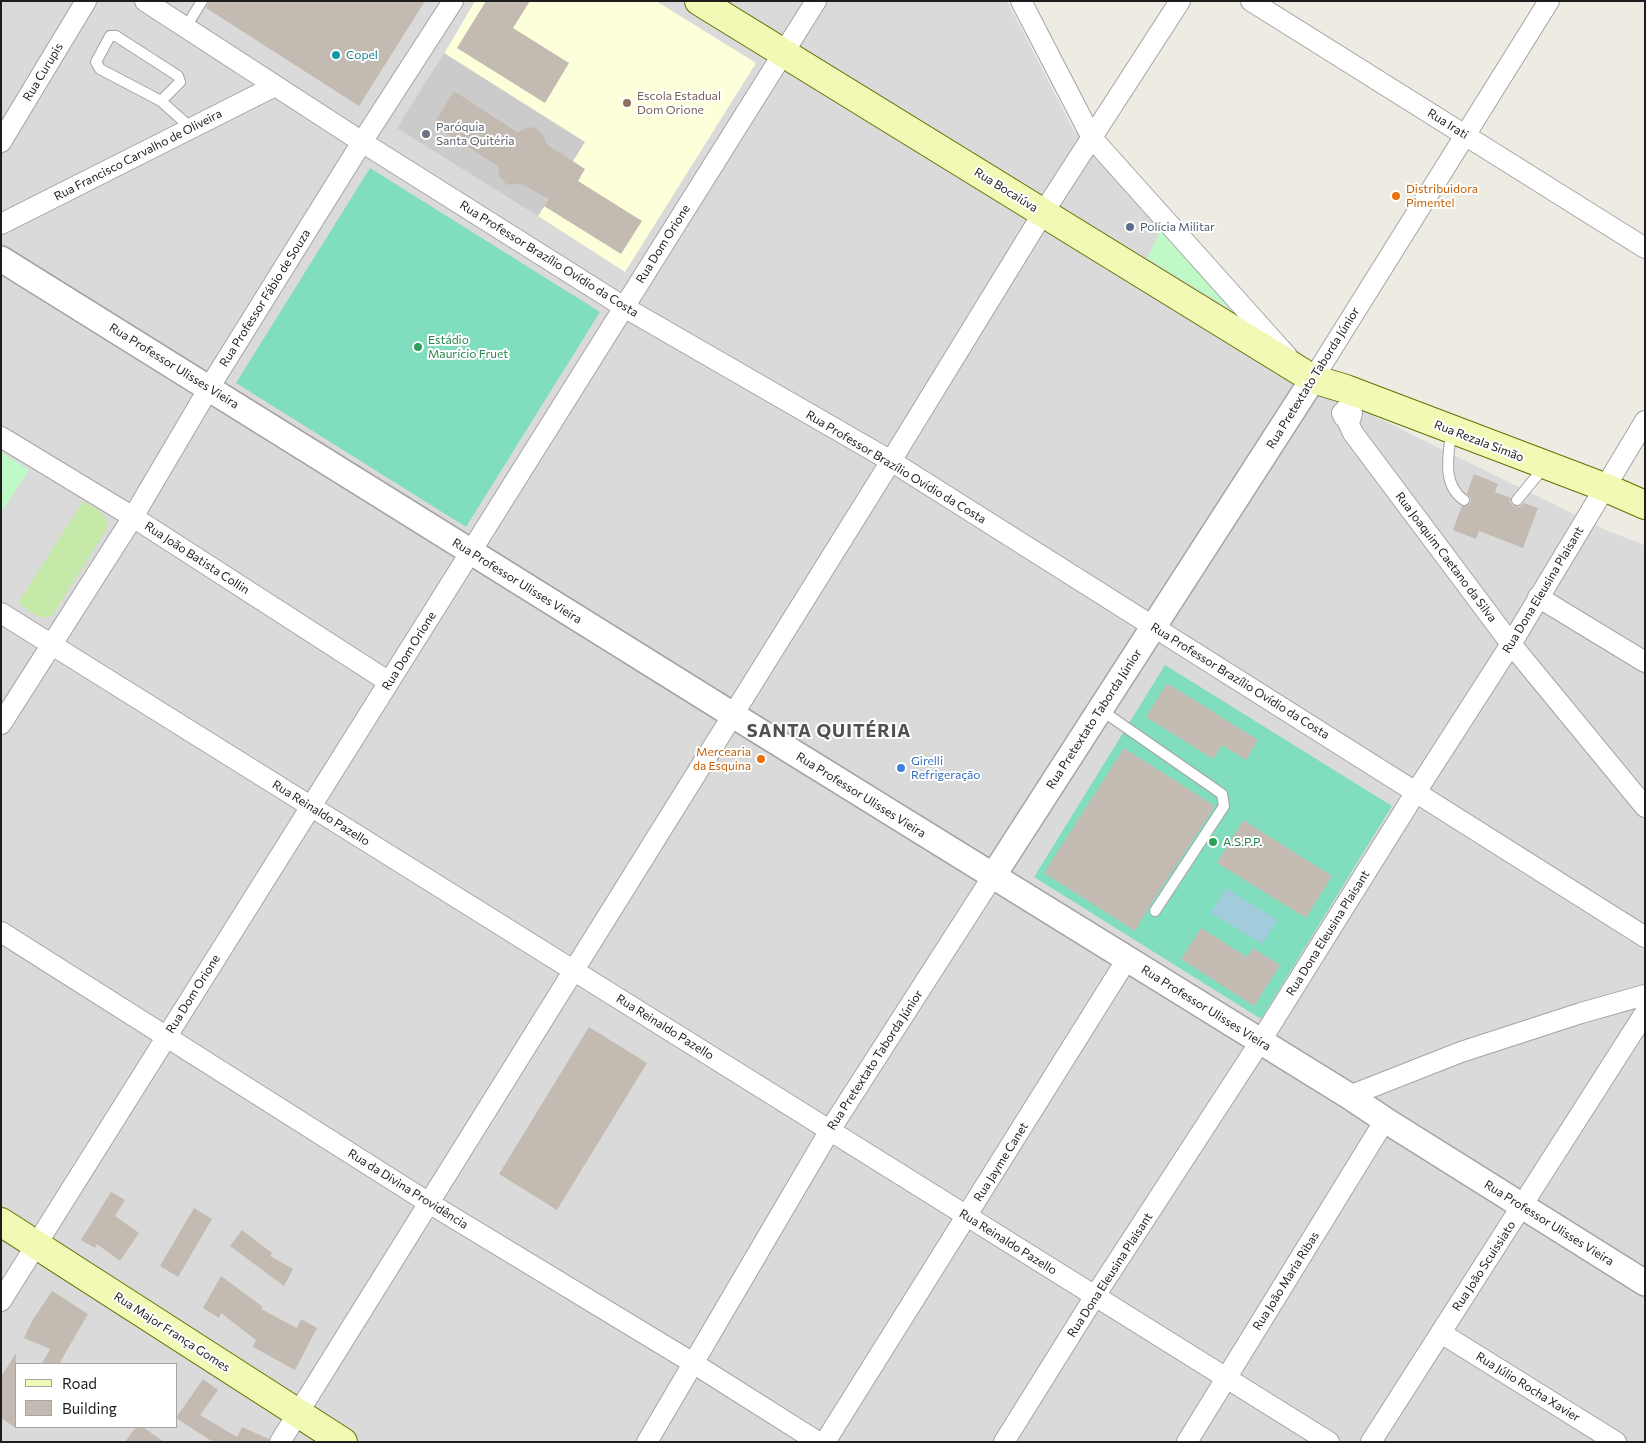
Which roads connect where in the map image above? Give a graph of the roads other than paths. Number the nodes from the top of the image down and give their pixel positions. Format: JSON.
{"nodes":[{"id":1,"x":86,"y":1,"type":"edge"},
{"id":2,"x":144,"y":1,"type":"edge"},
{"id":3,"x":202,"y":1,"type":"edge"},
{"id":4,"x":453,"y":1,"type":"edge"},
{"id":5,"x":699,"y":1,"type":"edge"},
{"id":6,"x":816,"y":1,"type":"edge"},
{"id":7,"x":1021,"y":1,"type":"edge"},
{"id":8,"x":1180,"y":1,"type":"edge"},
{"id":9,"x":1251,"y":1,"type":"edge"},
{"id":10,"x":1549,"y":1,"type":"edge"},
{"id":11,"x":186,"y":28,"type":"junction"},
{"id":12,"x":783,"y":53,"type":"junction"},
{"id":13,"x":275,"y":86,"type":"junction"},
{"id":14,"x":162,"y":101,"type":"junction"},
{"id":15,"x":191,"y":128,"type":"junction"},
{"id":16,"x":1465,"y":134,"type":"junction"},
{"id":17,"x":1092,"y":138,"type":"junction"},
{"id":18,"x":1,"y":142,"type":"edge"},
{"id":19,"x":362,"y":142,"type":"junction"},
{"id":20,"x":1043,"y":213,"type":"junction"},
{"id":21,"x":1,"y":224,"type":"edge"},
{"id":22,"x":1645,"y":248,"type":"edge"},
{"id":23,"x":1,"y":259,"type":"edge"},
{"id":24,"x":624,"y":307,"type":"junction"},
{"id":25,"x":1307,"y":375,"type":"junction"},
{"id":26,"x":209,"y":388,"type":"junction"},
{"id":27,"x":1347,"y":420,"type":"dead end"},
{"id":28,"x":1645,"y":421,"type":"edge"},
{"id":29,"x":1451,"y":430,"type":"junction"},
{"id":30,"x":1,"y":437,"type":"edge"},
{"id":31,"x":891,"y":461,"type":"junction"},
{"id":32,"x":1545,"y":465,"type":"junction"},
{"id":33,"x":1604,"y":487,"type":"junction"},
{"id":34,"x":1464,"y":500,"type":"dead end"},
{"id":35,"x":1517,"y":500,"type":"dead end"},
{"id":36,"x":1645,"y":505,"type":"edge"},
{"id":37,"x":133,"y":516,"type":"junction"},
{"id":38,"x":471,"y":552,"type":"junction"},
{"id":39,"x":1538,"y":597,"type":"junction"},
{"id":40,"x":1,"y":613,"type":"edge"},
{"id":41,"x":1153,"y":626,"type":"junction"},
{"id":42,"x":1511,"y":644,"type":"junction"},
{"id":43,"x":52,"y":645,"type":"junction"},
{"id":44,"x":1645,"y":662,"type":"edge"},
{"id":45,"x":389,"y":682,"type":"junction"},
{"id":46,"x":1100,"y":709,"type":"junction"},
{"id":47,"x":733,"y":715,"type":"junction"},
{"id":48,"x":1,"y":724,"type":"edge"},
{"id":49,"x":1416,"y":792,"type":"junction"},
{"id":50,"x":311,"y":807,"type":"junction"},
{"id":51,"x":1645,"y":807,"type":"edge"},
{"id":52,"x":993,"y":876,"type":"junction"},
{"id":53,"x":1155,"y":912,"type":"dead end"},
{"id":54,"x":1,"y":932,"type":"edge"},
{"id":55,"x":1645,"y":937,"type":"edge"},
{"id":56,"x":1127,"y":959,"type":"junction"},
{"id":57,"x":574,"y":970,"type":"junction"},
{"id":58,"x":1645,"y":995,"type":"edge"},
{"id":59,"x":1645,"y":1013,"type":"edge"},
{"id":60,"x":167,"y":1037,"type":"junction"},
{"id":61,"x":1260,"y":1042,"type":"junction"},
{"id":62,"x":1349,"y":1096,"type":"junction"},
{"id":63,"x":1385,"y":1120,"type":"junction"},
{"id":64,"x":830,"y":1130,"type":"junction"},
{"id":65,"x":429,"y":1203,"type":"junction"},
{"id":66,"x":1522,"y":1206,"type":"junction"},
{"id":67,"x":967,"y":1216,"type":"junction"},
{"id":68,"x":1,"y":1222,"type":"edge"},
{"id":69,"x":37,"y":1244,"type":"junction"},
{"id":70,"x":1645,"y":1283,"type":"edge"},
{"id":71,"x":1095,"y":1296,"type":"junction"},
{"id":72,"x":1,"y":1301,"type":"edge"},
{"id":73,"x":1441,"y":1333,"type":"junction"},
{"id":74,"x":693,"y":1364,"type":"junction"},
{"id":75,"x":1226,"y":1378,"type":"junction"},
{"id":76,"x":298,"y":1414,"type":"junction"},
{"id":77,"x":280,"y":1442,"type":"edge"},
{"id":78,"x":343,"y":1442,"type":"edge"},
{"id":79,"x":646,"y":1442,"type":"edge"},
{"id":80,"x":818,"y":1442,"type":"edge"},
{"id":81,"x":825,"y":1442,"type":"edge"},
{"id":82,"x":1004,"y":1442,"type":"edge"},
{"id":83,"x":1187,"y":1442,"type":"edge"},
{"id":84,"x":1329,"y":1442,"type":"edge"},
{"id":85,"x":1371,"y":1442,"type":"edge"},
{"id":86,"x":1616,"y":1442,"type":"edge"}],
"edges":[{"from":1,"to":18,"type":"street","name":"Rua Curupis"},
{"from":2,"to":11,"type":"street","name":"Rua Professor Brazílio Ovídio da Costa"},
{"from":3,"to":11,"type":"lane"},
{"from":4,"to":19,"type":"street","name":"Rua Professor Fábio de Souza"},
{"from":5,"to":12,"type":"main road","name":"Rua Bocaiúva"},
{"from":6,"to":12,"type":"street","name":"Rua Dom Orione"},
{"from":7,"to":17,"type":"street"},
{"from":8,"to":17,"type":"street"},
{"from":9,"to":16,"type":"street","name":"Rua Irati"},
{"from":10,"to":16,"type":"street","name":"Rua Pretextato Taborda Júnior"},
{"from":11,"to":13,"type":"street","name":"Rua Professor Brazílio Ovídio da Costa"},
{"from":12,"to":20,"type":"main road","name":"Rua Bocaiúva"},
{"from":12,"to":24,"type":"street","name":"Rua Dom Orione"},
{"from":13,"to":15,"type":"street","name":"Rua Francisco Carvalho de Oliveira"},
{"from":13,"to":19,"type":"street","name":"Rua Professor Brazílio Ovídio da Costa"},
{"from":14,"to":14,"type":"lane"},
{"from":14,"to":15,"type":"lane"},
{"from":15,"to":21,"type":"street","name":"Rua Francisco Carvalho de Oliveira"},
{"from":16,"to":22,"type":"street","name":"Rua Irati"},
{"from":16,"to":25,"type":"street","name":"Rua Pretextato Taborda Júnior"},
{"from":17,"to":20,"type":"street"},
{"from":17,"to":25,"type":"street"},
{"from":19,"to":24,"type":"street","name":"Rua Professor Brazílio Ovídio da Costa"},
{"from":19,"to":26,"type":"street","name":"Rua Professor Fábio de Souza"},
{"from":20,"to":25,"type":"main road","name":"Rua Bocaiúva"},
{"from":20,"to":31,"type":"street"},
{"from":23,"to":26,"type":"street","name":"Rua Professor Ulisses Vieira"},
{"from":24,"to":31,"type":"street","name":"Rua Professor Brazílio Ovídio da Costa"},
{"from":24,"to":38,"type":"street","name":"Rua Dom Orione"},
{"from":25,"to":29,"type":"main road","name":"Rua Rezala Simão"},
{"from":25,"to":41,"type":"street","name":"Rua Pretextato Taborda Júnior"},
{"from":26,"to":37,"type":"street","name":"Rua Professor Fábio de Souza"},
{"from":26,"to":38,"type":"street","name":"Rua Professor Ulisses Vieira"},
{"from":27,"to":42,"type":"street","name":"Rua Joaquim Caetano da Silva"},
{"from":28,"to":33,"type":"street","name":"Rua Dona Eleusina Plaisant"},
{"from":29,"to":32,"type":"main road","name":"Rua Rezala Simão"},
{"from":29,"to":34,"type":"lane"},
{"from":30,"to":37,"type":"street","name":"Rua João Batista Collin"},
{"from":31,"to":41,"type":"street","name":"Rua Professor Brazílio Ovídio da Costa"},
{"from":31,"to":47,"type":"street"},
{"from":32,"to":33,"type":"main road","name":"Rua Rezala Simão"},
{"from":32,"to":35,"type":"lane"},
{"from":33,"to":36,"type":"main road","name":"Rua Rezala Simão"},
{"from":33,"to":39,"type":"street","name":"Rua Dona Eleusina Plaisant"},
{"from":37,"to":43,"type":"street","name":"Rua Professor Fábio de Souza"},
{"from":37,"to":45,"type":"street","name":"Rua João Batista Collin"},
{"from":38,"to":45,"type":"street","name":"Rua Dom Orione"},
{"from":38,"to":47,"type":"street","name":"Rua Professor Ulisses Vieira"},
{"from":39,"to":42,"type":"street","name":"Rua Dona Eleusina Plaisant"},
{"from":39,"to":44,"type":"street"},
{"from":40,"to":43,"type":"street","name":"Rua Reinaldo Pazello"},
{"from":41,"to":46,"type":"street","name":"Rua Pretextato Taborda Júnior"},
{"from":41,"to":49,"type":"street","name":"Rua Professor Brazílio Ovídio da Costa"},
{"from":42,"to":49,"type":"street","name":"Rua Dona Eleusina Plaisant"},
{"from":42,"to":51,"type":"street","name":"Rua Joaquim Caetano da Silva"},
{"from":43,"to":48,"type":"street","name":"Rua Professor Fábio de Souza"},
{"from":43,"to":50,"type":"street","name":"Rua Reinaldo Pazello"},
{"from":45,"to":50,"type":"street","name":"Rua Dom Orione"},
{"from":46,"to":52,"type":"street","name":"Rua Pretextato Taborda Júnior"},
{"from":46,"to":53,"type":"lane"},
{"from":47,"to":52,"type":"street","name":"Rua Professor Ulisses Vieira"},
{"from":47,"to":57,"type":"street"},
{"from":49,"to":55,"type":"street","name":"Rua Professor Brazílio Ovídio da Costa"},
{"from":49,"to":61,"type":"street","name":"Rua Dona Eleusina Plaisant"},
{"from":50,"to":57,"type":"street","name":"Rua Reinaldo Pazello"},
{"from":50,"to":60,"type":"street","name":"Rua Dom Orione"},
{"from":52,"to":56,"type":"street","name":"Rua Professor Ulisses Vieira"},
{"from":52,"to":64,"type":"street","name":"Rua Pretextato Taborda Júnior"},
{"from":54,"to":60,"type":"street","name":"Rua da Divina Providência"},
{"from":56,"to":61,"type":"street","name":"Rua Professor Ulisses Vieira"},
{"from":56,"to":67,"type":"street","name":"Rua Jayme Canet"},
{"from":57,"to":64,"type":"street","name":"Rua Reinaldo Pazello"},
{"from":57,"to":65,"type":"street"},
{"from":58,"to":62,"type":"street"},
{"from":59,"to":66,"type":"street","name":"Rua João Scuissiato"},
{"from":60,"to":65,"type":"street","name":"Rua da Divina Providência"},
{"from":60,"to":69,"type":"street","name":"Rua Dom Orione"},
{"from":61,"to":62,"type":"street","name":"Rua Professor Ulisses Vieira"},
{"from":61,"to":71,"type":"street","name":"Rua Dona Eleusina Plaisant"},
{"from":62,"to":63,"type":"street","name":"Rua Professor Ulisses Vieira"},
{"from":63,"to":66,"type":"street","name":"Rua Professor Ulisses Vieira"},
{"from":63,"to":75,"type":"street","name":"Rua João Maria Ribas"},
{"from":64,"to":67,"type":"street","name":"Rua Reinaldo Pazello"},
{"from":64,"to":74,"type":"street","name":"Rua Pretextato Taborda Júnior"},
{"from":65,"to":74,"type":"street","name":"Rua da Divina Providência"},
{"from":65,"to":76,"type":"street"},
{"from":66,"to":70,"type":"street","name":"Rua Professor Ulisses Vieira"},
{"from":66,"to":73,"type":"street","name":"Rua João Scuissiato"},
{"from":67,"to":71,"type":"street","name":"Rua Reinaldo Pazello"},
{"from":67,"to":81,"type":"street","name":"Rua Jayme Canet"},
{"from":68,"to":69,"type":"main road","name":"Rua Major França Gomes"},
{"from":69,"to":72,"type":"street","name":"Rua Dom Orione"},
{"from":69,"to":76,"type":"main road","name":"Rua Major França Gomes"},
{"from":71,"to":75,"type":"street","name":"Rua Reinaldo Pazello"},
{"from":71,"to":82,"type":"street","name":"Rua Dona Eleusina Plaisant"},
{"from":73,"to":85,"type":"street","name":"Rua João Scuissiato"},
{"from":73,"to":86,"type":"street","name":"Rua Júlio Rocha Xavier"},
{"from":74,"to":79,"type":"street","name":"Rua Pretextato Taborda Júnior"},
{"from":74,"to":80,"type":"street","name":"Rua da Divina Providência"},
{"from":75,"to":83,"type":"street","name":"Rua João Maria Ribas"},
{"from":75,"to":84,"type":"street","name":"Rua Reinaldo Pazello"},
{"from":76,"to":77,"type":"street"},
{"from":76,"to":78,"type":"main road","name":"Rua Major França Gomes"}]}
